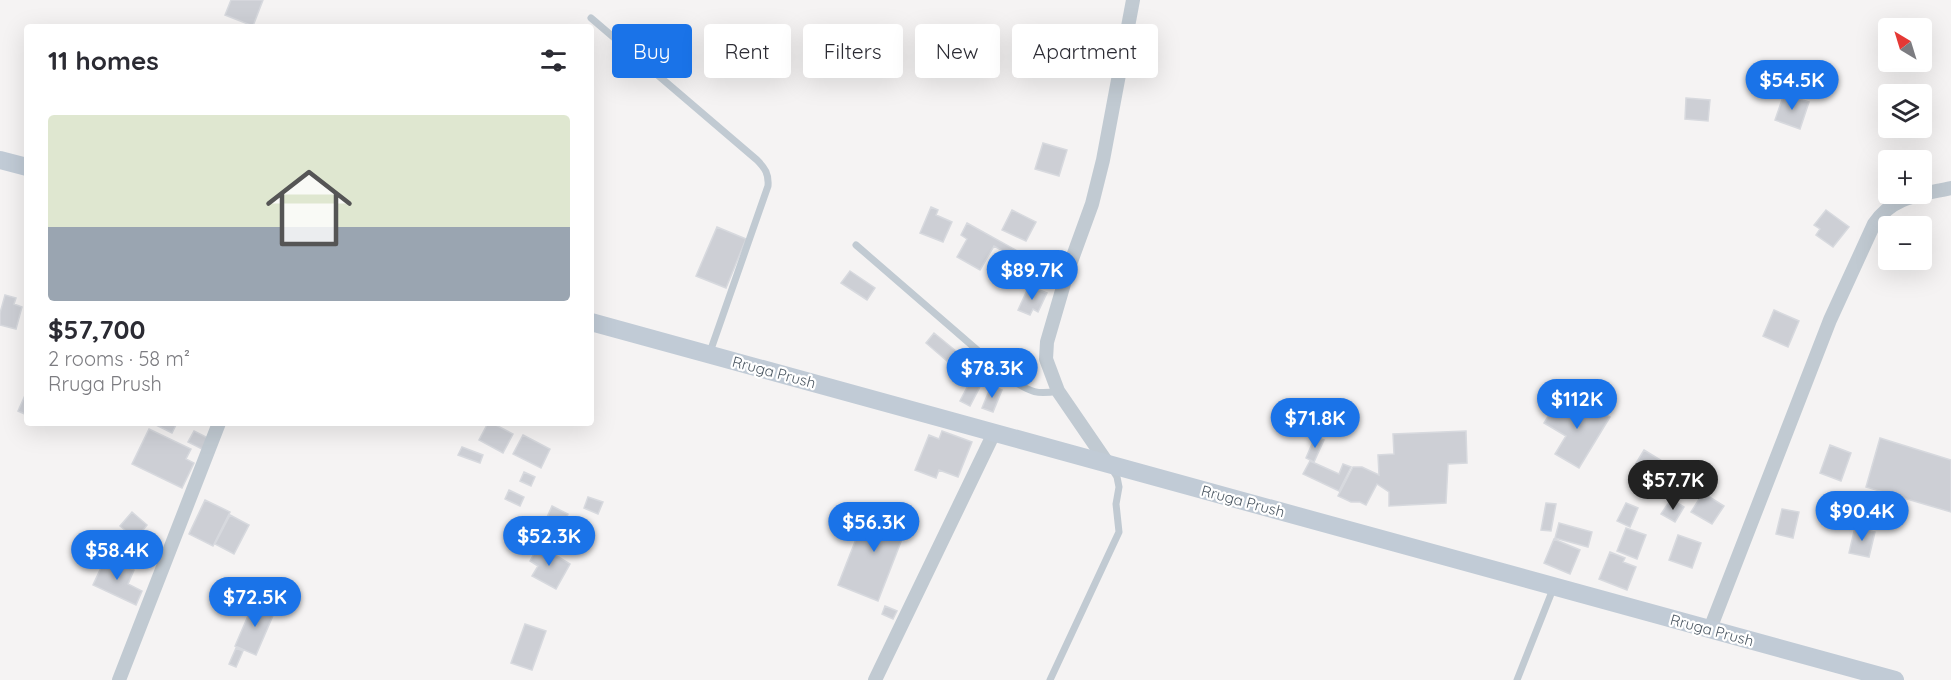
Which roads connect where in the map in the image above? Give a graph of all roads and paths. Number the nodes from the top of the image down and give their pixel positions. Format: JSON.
{"nodes":[{"id":1,"x":1133,"y":0,"type":"edge"},
{"id":2,"x":591,"y":18,"type":"dead end"},
{"id":3,"x":0,"y":160,"type":"edge"},
{"id":4,"x":24,"y":166,"type":"edge"},
{"id":5,"x":1951,"y":188,"type":"edge"},
{"id":6,"x":856,"y":245,"type":"dead end"},
{"id":7,"x":594,"y":323,"type":"edge"},
{"id":8,"x":710,"y":355,"type":"junction"},
{"id":9,"x":1058,"y":391,"type":"junction"},
{"id":10,"x":218,"y":426,"type":"edge"},
{"id":11,"x":994,"y":433,"type":"junction"},
{"id":12,"x":1108,"y":464,"type":"junction"},
{"id":13,"x":1554,"y":586,"type":"junction"},
{"id":14,"x":1710,"y":629,"type":"junction"},
{"id":15,"x":119,"y":680,"type":"edge"},
{"id":16,"x":875,"y":680,"type":"edge"},
{"id":17,"x":1050,"y":680,"type":"edge"},
{"id":18,"x":1517,"y":680,"type":"edge"},
{"id":19,"x":1895,"y":680,"type":"edge"}],
"edges":[{"from":1,"to":9,"type":"street"},
{"from":2,"to":8,"type":"lane"},
{"from":3,"to":4,"type":"street"},
{"from":5,"to":14,"type":"street"},
{"from":6,"to":9,"type":"lane"},
{"from":7,"to":8,"type":"street","name":"Rruga Prush"},
{"from":8,"to":11,"type":"street","name":"Rruga Prush"},
{"from":9,"to":12,"type":"street"},
{"from":10,"to":15,"type":"street"},
{"from":11,"to":12,"type":"street","name":"Rruga Prush"},
{"from":11,"to":16,"type":"street"},
{"from":12,"to":13,"type":"street","name":"Rruga Prush"},
{"from":12,"to":17,"type":"lane"},
{"from":13,"to":14,"type":"street","name":"Rruga Prush"},
{"from":13,"to":18,"type":"lane"},
{"from":14,"to":19,"type":"street","name":"Rruga Prush"}]}
